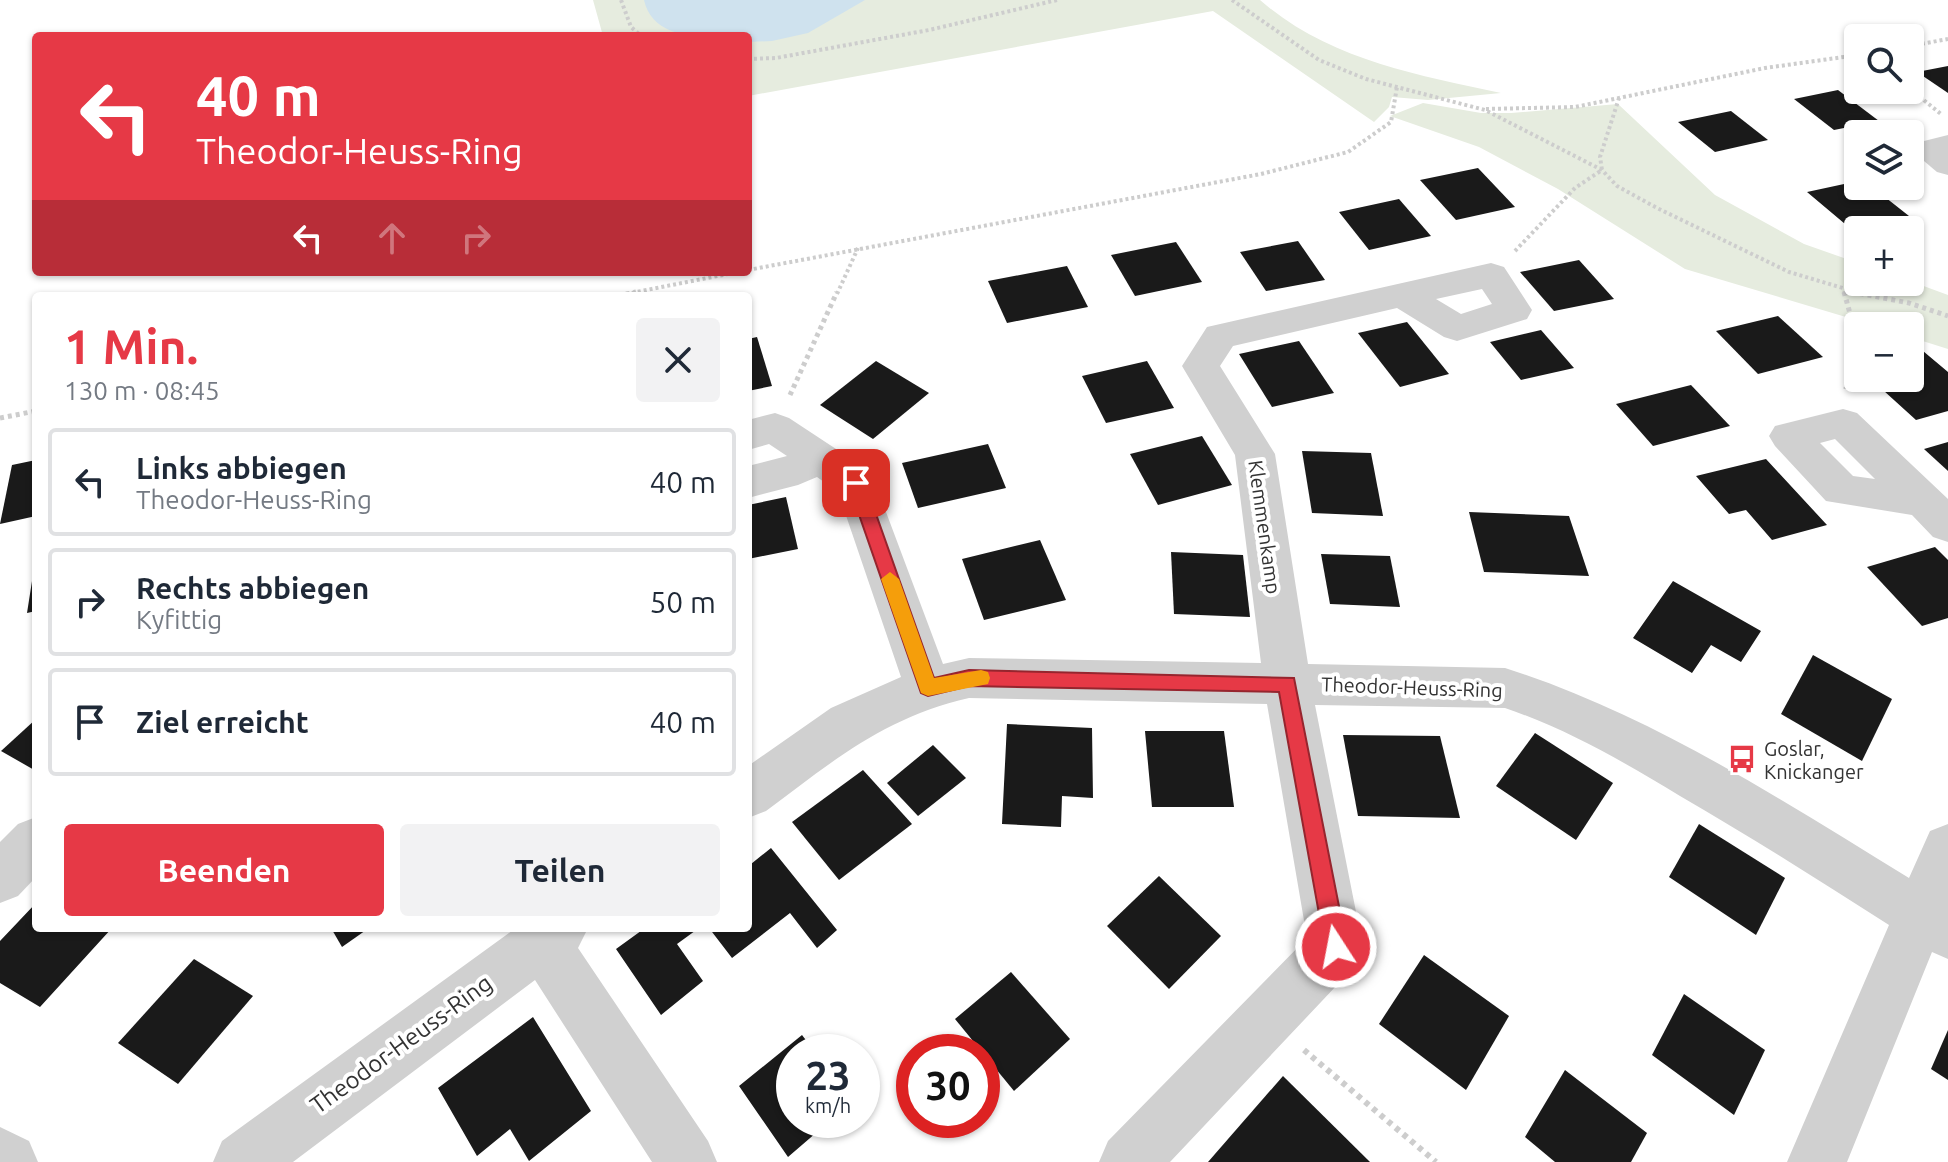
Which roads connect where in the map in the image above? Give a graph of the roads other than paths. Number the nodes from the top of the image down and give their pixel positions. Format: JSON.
{"nodes":[{"id":1,"x":1948,"y":145,"type":"edge"},
{"id":2,"x":1948,"y":165,"type":"edge"},
{"id":3,"x":1491,"y":275,"type":"road end"},
{"id":4,"x":761,"y":432,"type":"edge"},
{"id":5,"x":816,"y":456,"type":"junction"},
{"id":6,"x":752,"y":481,"type":"edge"},
{"id":7,"x":1935,"y":513,"type":"edge"},
{"id":8,"x":1287,"y":683,"type":"junction"},
{"id":9,"x":928,"y":687,"type":"junction"},
{"id":10,"x":752,"y":792,"type":"edge"},
{"id":11,"x":32,"y":845,"type":"edge"},
{"id":12,"x":1948,"y":848,"type":"edge"},
{"id":13,"x":0,"y":878,"type":"edge"},
{"id":14,"x":1934,"y":923,"type":"edge"},
{"id":15,"x":552,"y":935,"type":"edge"},
{"id":16,"x":0,"y":1157,"type":"edge"},
{"id":17,"x":8,"y":1162,"type":"edge"},
{"id":18,"x":243,"y":1162,"type":"edge"},
{"id":19,"x":687,"y":1162,"type":"edge"},
{"id":20,"x":1129,"y":1162,"type":"edge"},
{"id":21,"x":1817,"y":1162,"type":"edge"}],
"edges":[{"from":1,"to":2,"type":"street"},
{"from":3,"to":8,"type":"street","name":"Klemmenkamp"},
{"from":4,"to":5,"type":"street"},
{"from":5,"to":6,"type":"street"},
{"from":5,"to":9,"type":"street"},
{"from":7,"to":7,"type":"street"},
{"from":8,"to":9,"type":"street","name":"Theodor-Heuss-Ring"},
{"from":8,"to":14,"type":"street","name":"Theodor-Heuss-Ring"},
{"from":8,"to":20,"type":"street"},
{"from":9,"to":10,"type":"street","name":"Theodor-Heuss-Ring"},
{"from":11,"to":13,"type":"street"},
{"from":12,"to":14,"type":"street"},
{"from":14,"to":21,"type":"street"},
{"from":15,"to":18,"type":"street","name":"Theodor-Heuss-Ring"},
{"from":15,"to":19,"type":"street"},
{"from":16,"to":17,"type":"street"}]}
